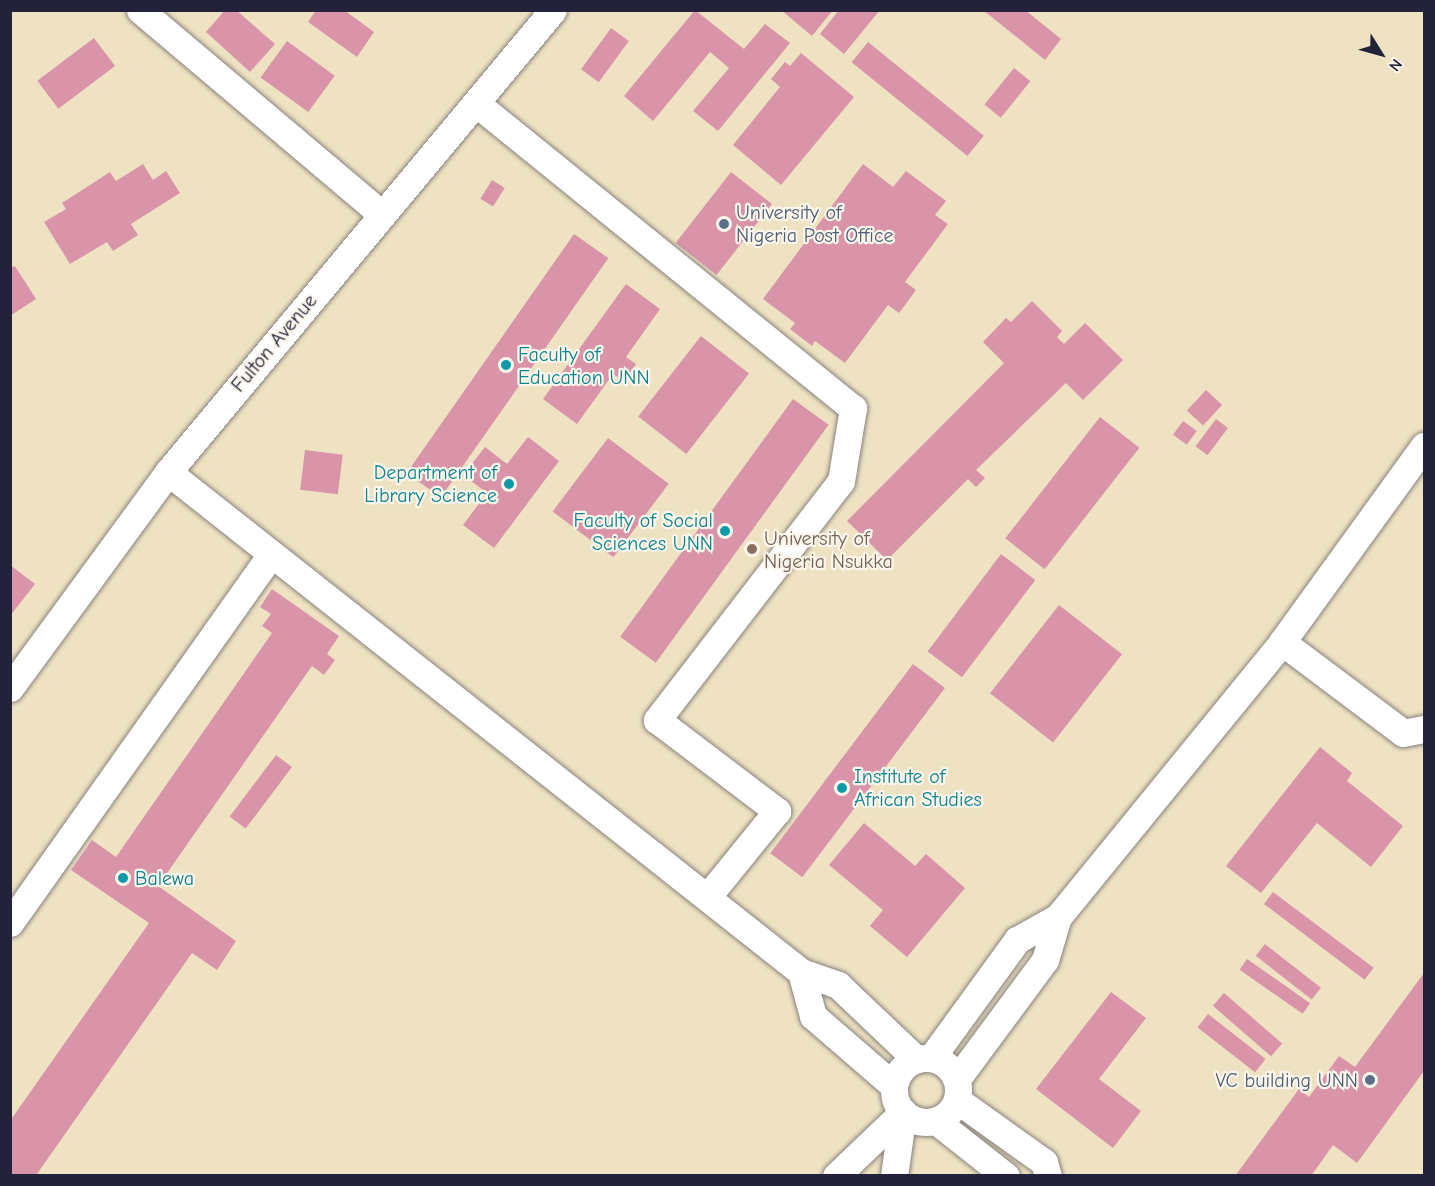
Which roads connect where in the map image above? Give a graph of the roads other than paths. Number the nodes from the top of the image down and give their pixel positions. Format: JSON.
{"nodes":[{"id":1,"x":140,"y":10,"type":"edge"},
{"id":2,"x":553,"y":10,"type":"edge"},
{"id":3,"x":477,"y":104,"type":"junction"},
{"id":4,"x":381,"y":214,"type":"junction"},
{"id":5,"x":1425,"y":446,"type":"edge"},
{"id":6,"x":168,"y":472,"type":"junction"},
{"id":7,"x":271,"y":554,"type":"junction"},
{"id":8,"x":1282,"y":642,"type":"junction"},
{"id":9,"x":10,"y":688,"type":"edge"},
{"id":10,"x":1425,"y":729,"type":"edge"},
{"id":11,"x":707,"y":897,"type":"junction"},
{"id":12,"x":1058,"y":917,"type":"junction"},
{"id":13,"x":10,"y":923,"type":"edge"},
{"id":14,"x":801,"y":972,"type":"junction"},
{"id":15,"x":924,"y":1058,"type":"junction"},
{"id":16,"x":894,"y":1086,"type":"junction"},
{"id":17,"x":957,"y":1090,"type":"junction"},
{"id":18,"x":903,"y":1112,"type":"junction"},
{"id":19,"x":936,"y":1121,"type":"junction"},
{"id":20,"x":836,"y":1176,"type":"edge"},
{"id":21,"x":894,"y":1176,"type":"edge"},
{"id":22,"x":1006,"y":1176,"type":"edge"},
{"id":23,"x":1048,"y":1176,"type":"edge"}],
"edges":[{"from":1,"to":4,"type":"street"},
{"from":2,"to":3,"type":"street","name":"Fulton Avenue"},
{"from":3,"to":4,"type":"street","name":"Fulton Avenue"},
{"from":3,"to":11,"type":"street"},
{"from":4,"to":6,"type":"street","name":"Fulton Avenue"},
{"from":5,"to":8,"type":"street"},
{"from":6,"to":7,"type":"street"},
{"from":6,"to":9,"type":"street","name":"Fulton Avenue"},
{"from":7,"to":11,"type":"street"},
{"from":7,"to":13,"type":"street"},
{"from":8,"to":10,"type":"street"},
{"from":8,"to":12,"type":"street"},
{"from":11,"to":14,"type":"street"},
{"from":12,"to":15,"type":"street"},
{"from":12,"to":17,"type":"street"},
{"from":14,"to":15,"type":"street"},
{"from":14,"to":16,"type":"street"},
{"from":15,"to":16,"type":"street"},
{"from":15,"to":17,"type":"street"},
{"from":16,"to":18,"type":"street"},
{"from":17,"to":19,"type":"street"},
{"from":17,"to":23,"type":"street"},
{"from":18,"to":19,"type":"street"},
{"from":18,"to":20,"type":"street"},
{"from":18,"to":21,"type":"street"},
{"from":19,"to":22,"type":"street"}]}
